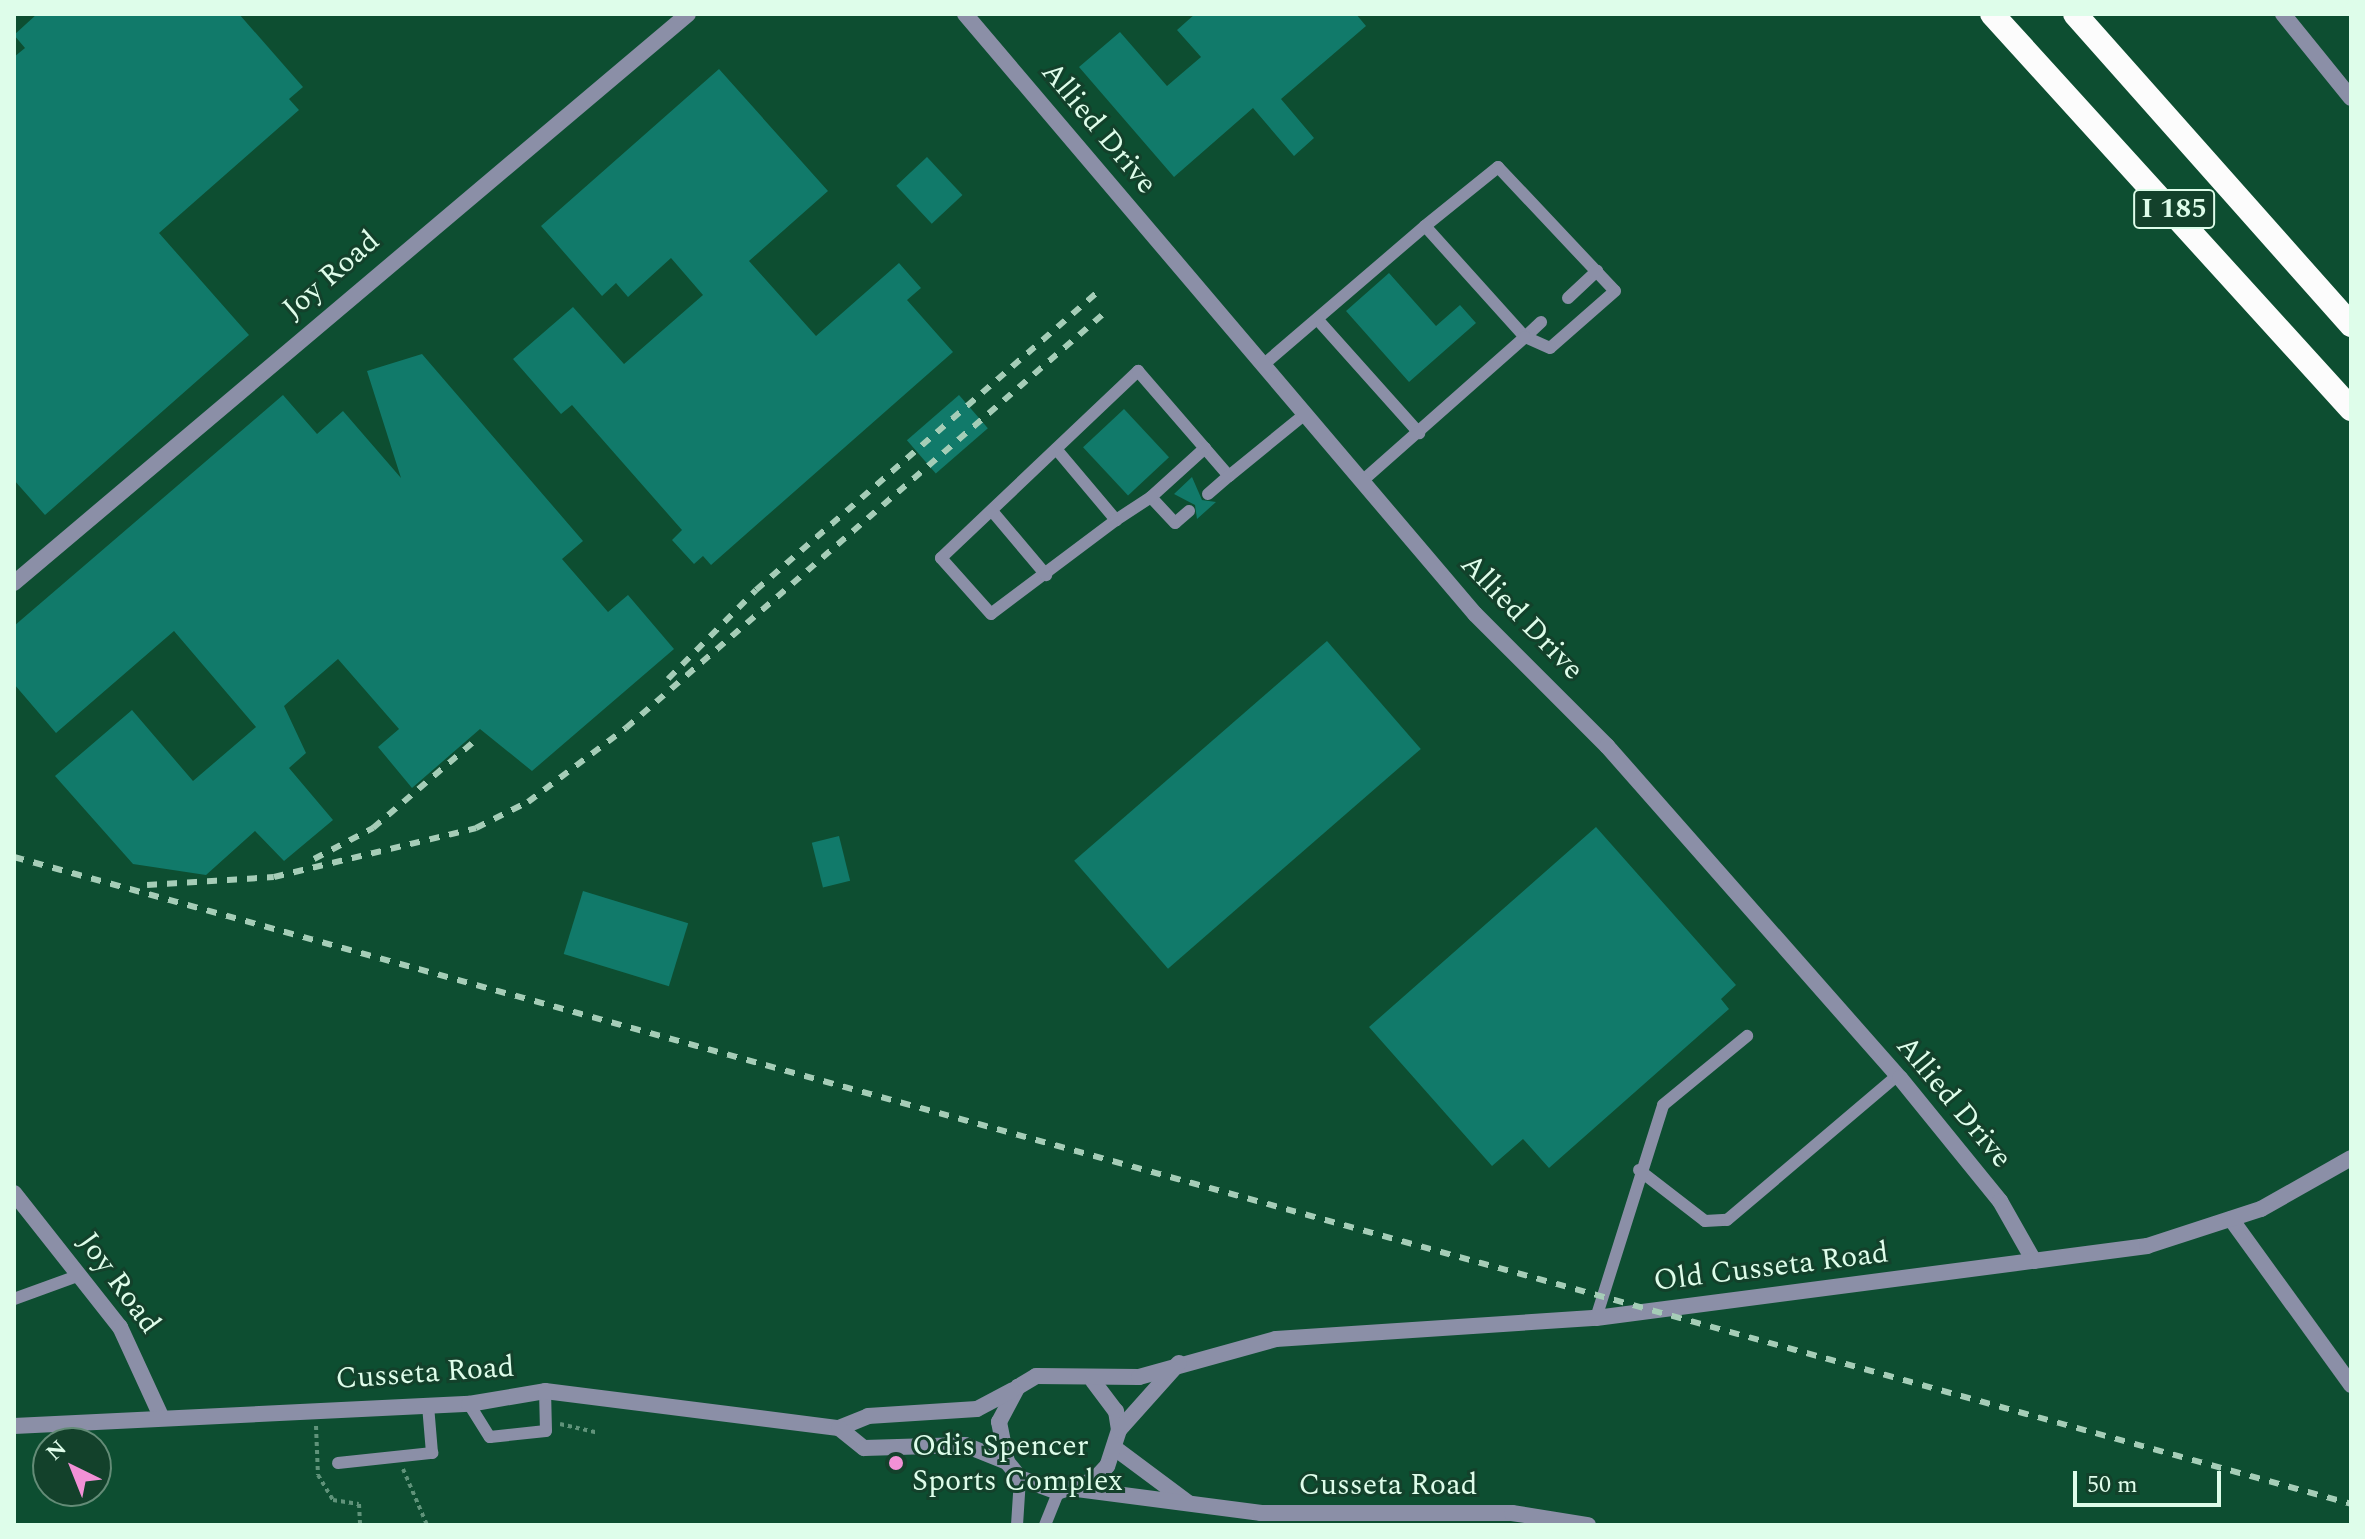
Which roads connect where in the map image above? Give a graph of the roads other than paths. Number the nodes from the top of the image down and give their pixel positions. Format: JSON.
{"nodes":[{"id":1,"x":688,"y":14,"type":"edge"},
{"id":2,"x":965,"y":14,"type":"edge"},
{"id":3,"x":1992,"y":14,"type":"edge"},
{"id":4,"x":2075,"y":14,"type":"edge"},
{"id":5,"x":2283,"y":14,"type":"edge"},
{"id":6,"x":2351,"y":98,"type":"edge"},
{"id":7,"x":1425,"y":226,"type":"junction"},
{"id":8,"x":1597,"y":271,"type":"junction"},
{"id":9,"x":1568,"y":298,"type":"dead end"},
{"id":10,"x":1318,"y":320,"type":"junction"},
{"id":11,"x":1541,"y":322,"type":"dead end"},
{"id":12,"x":2351,"y":325,"type":"edge"},
{"id":13,"x":1525,"y":337,"type":"junction"},
{"id":14,"x":1263,"y":365,"type":"junction"},
{"id":15,"x":2351,"y":409,"type":"edge"},
{"id":16,"x":1305,"y":414,"type":"junction"},
{"id":17,"x":1419,"y":433,"type":"junction"},
{"id":18,"x":1205,"y":448,"type":"junction"},
{"id":19,"x":1057,"y":450,"type":"junction"},
{"id":20,"x":1229,"y":476,"type":"junction"},
{"id":21,"x":1362,"y":481,"type":"junction"},
{"id":22,"x":1208,"y":494,"type":"dead end"},
{"id":23,"x":1151,"y":497,"type":"junction"},
{"id":24,"x":992,"y":511,"type":"junction"},
{"id":25,"x":1189,"y":511,"type":"dead end"},
{"id":26,"x":1116,"y":520,"type":"junction"},
{"id":27,"x":1046,"y":575,"type":"junction"},
{"id":28,"x":14,"y":583,"type":"edge"},
{"id":29,"x":1747,"y":1036,"type":"dead end"},
{"id":30,"x":1897,"y":1076,"type":"junction"},
{"id":31,"x":2351,"y":1158,"type":"edge"},
{"id":32,"x":1639,"y":1170,"type":"junction"},
{"id":33,"x":14,"y":1193,"type":"edge"},
{"id":34,"x":2231,"y":1219,"type":"junction"},
{"id":35,"x":2034,"y":1261,"type":"junction"},
{"id":36,"x":80,"y":1275,"type":"junction"},
{"id":37,"x":14,"y":1299,"type":"edge"},
{"id":38,"x":1596,"y":1318,"type":"junction"},
{"id":39,"x":1180,"y":1362,"type":"junction"},
{"id":40,"x":1093,"y":1381,"type":"junction"},
{"id":41,"x":2351,"y":1385,"type":"edge"},
{"id":42,"x":1018,"y":1387,"type":"junction"},
{"id":43,"x":545,"y":1391,"type":"junction"},
{"id":44,"x":469,"y":1404,"type":"junction"},
{"id":45,"x":428,"y":1405,"type":"junction"},
{"id":46,"x":161,"y":1416,"type":"junction"},
{"id":47,"x":14,"y":1426,"type":"edge"},
{"id":48,"x":839,"y":1428,"type":"junction"},
{"id":49,"x":1119,"y":1430,"type":"junction"},
{"id":50,"x":1116,"y":1449,"type":"junction"},
{"id":51,"x":1007,"y":1462,"type":"junction"},
{"id":52,"x":338,"y":1463,"type":"dead end"},
{"id":53,"x":1020,"y":1478,"type":"junction"},
{"id":54,"x":1077,"y":1489,"type":"junction"},
{"id":55,"x":1058,"y":1492,"type":"junction"},
{"id":56,"x":1187,"y":1502,"type":"junction"},
{"id":57,"x":1017,"y":1525,"type":"edge"},
{"id":58,"x":1045,"y":1525,"type":"edge"},
{"id":59,"x":1588,"y":1525,"type":"edge"}],
"edges":[{"from":1,"to":28,"type":"street","name":"Joy Road"},
{"from":2,"to":14,"type":"street","name":"Allied Drive"},
{"from":3,"to":15,"type":"highway","number":"I 185"},
{"from":4,"to":12,"type":"highway","number":"I 185"},
{"from":5,"to":6,"type":"street"},
{"from":7,"to":8,"type":"lane"},
{"from":7,"to":10,"type":"lane"},
{"from":7,"to":13,"type":"lane"},
{"from":8,"to":9,"type":"lane"},
{"from":8,"to":13,"type":"lane"},
{"from":10,"to":14,"type":"lane"},
{"from":10,"to":17,"type":"lane"},
{"from":11,"to":13,"type":"lane"},
{"from":13,"to":17,"type":"lane"},
{"from":14,"to":16,"type":"street","name":"Allied Drive"},
{"from":16,"to":20,"type":"lane"},
{"from":16,"to":21,"type":"street","name":"Allied Drive"},
{"from":17,"to":21,"type":"lane"},
{"from":18,"to":19,"type":"lane"},
{"from":18,"to":20,"type":"lane"},
{"from":18,"to":23,"type":"lane"},
{"from":19,"to":24,"type":"lane"},
{"from":19,"to":26,"type":"lane"},
{"from":20,"to":22,"type":"lane"},
{"from":21,"to":30,"type":"street","name":"Allied Drive"},
{"from":23,"to":25,"type":"lane"},
{"from":23,"to":26,"type":"lane"},
{"from":24,"to":27,"type":"lane"},
{"from":24,"to":27,"type":"lane"},
{"from":26,"to":27,"type":"lane"},
{"from":29,"to":32,"type":"lane"},
{"from":30,"to":32,"type":"lane"},
{"from":30,"to":35,"type":"street","name":"Allied Drive"},
{"from":31,"to":34,"type":"street","name":"Old Cusseta Road"},
{"from":32,"to":38,"type":"lane"},
{"from":33,"to":36,"type":"street","name":"Joy Road"},
{"from":34,"to":35,"type":"street","name":"Old Cusseta Road"},
{"from":34,"to":41,"type":"street"},
{"from":35,"to":38,"type":"street","name":"Old Cusseta Road"},
{"from":36,"to":37,"type":"lane"},
{"from":36,"to":46,"type":"street","name":"Joy Road"},
{"from":38,"to":39,"type":"street","name":"Old Cusseta Road"},
{"from":39,"to":40,"type":"street","name":"Old Cusseta Road"},
{"from":39,"to":49,"type":"street"},
{"from":40,"to":42,"type":"street","name":"Cusseta Road"},
{"from":40,"to":49,"type":"street"},
{"from":42,"to":48,"type":"street","name":"Cusseta Road"},
{"from":42,"to":51,"type":"street","name":"Cusseta Road"},
{"from":43,"to":44,"type":"street","name":"Cusseta Road"},
{"from":43,"to":44,"type":"lane"},
{"from":43,"to":48,"type":"street","name":"Cusseta Road"},
{"from":44,"to":45,"type":"street","name":"Cusseta Road"},
{"from":45,"to":46,"type":"street","name":"Cusseta Road"},
{"from":45,"to":52,"type":"lane"},
{"from":46,"to":47,"type":"street","name":"Cusseta Road"},
{"from":48,"to":51,"type":"street","name":"Cusseta Road"},
{"from":49,"to":50,"type":"street"},
{"from":50,"to":54,"type":"street"},
{"from":50,"to":56,"type":"street","name":"Cusseta Road"},
{"from":51,"to":53,"type":"street","name":"Cusseta Road"},
{"from":53,"to":55,"type":"street","name":"Cusseta Road"},
{"from":53,"to":57,"type":"lane"},
{"from":54,"to":55,"type":"street","name":"Cusseta Road"},
{"from":54,"to":56,"type":"street","name":"Cusseta Road"},
{"from":55,"to":58,"type":"lane"},
{"from":56,"to":59,"type":"street","name":"Cusseta Road"}]}
